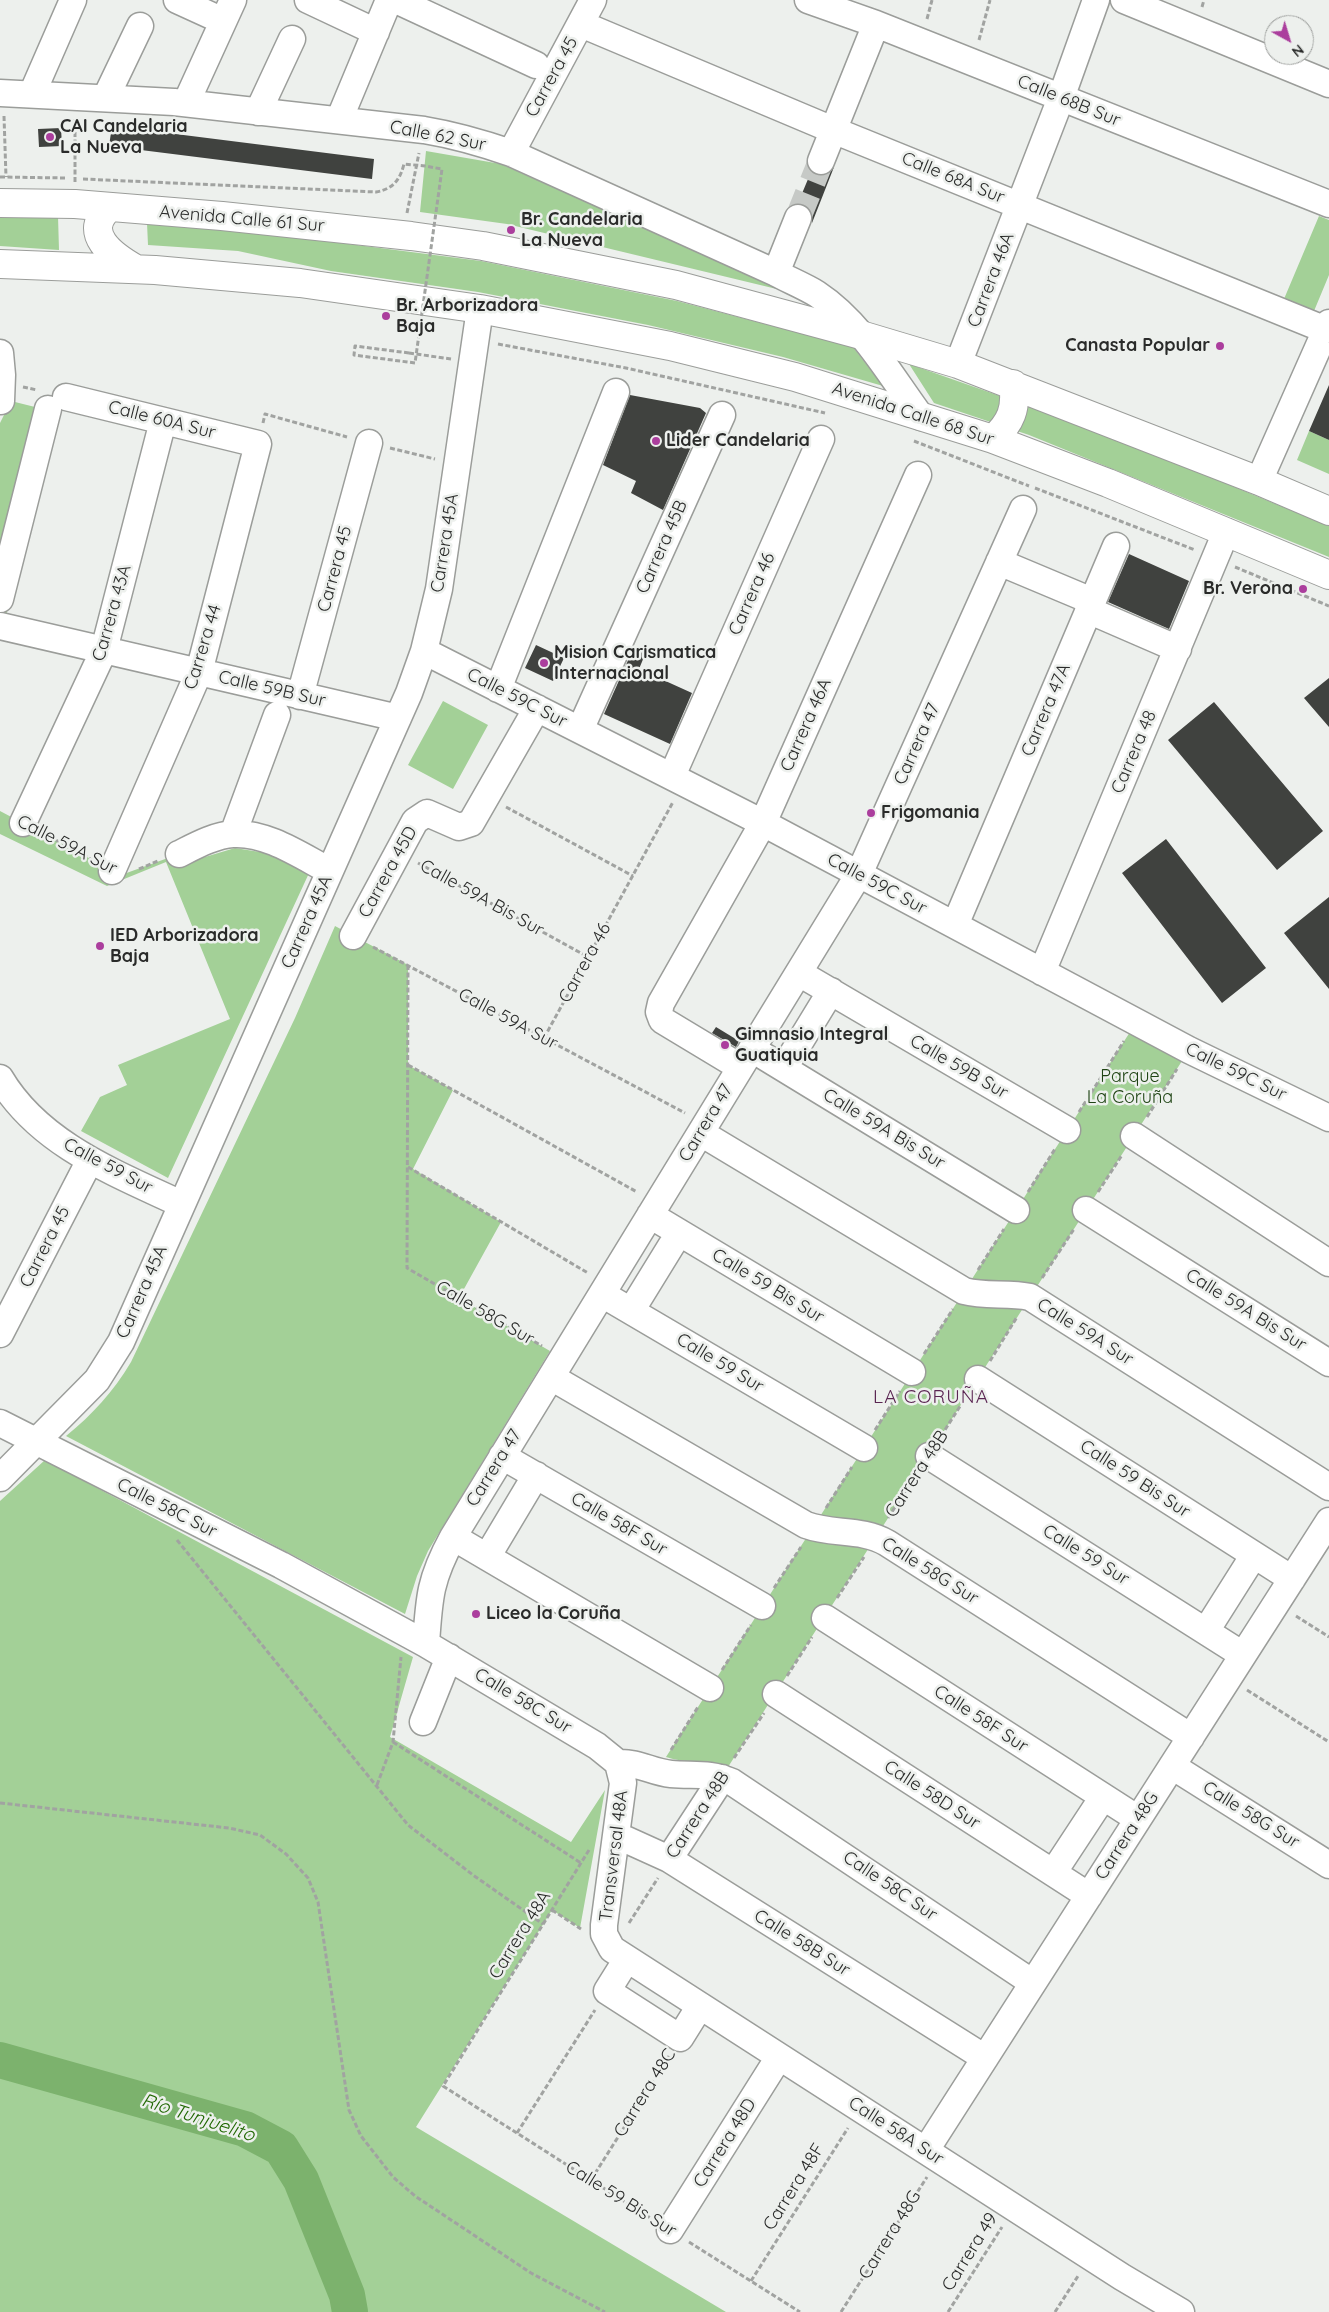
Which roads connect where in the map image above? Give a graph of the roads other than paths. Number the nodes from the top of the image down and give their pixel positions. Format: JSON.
{"nodes":[{"id":1,"x":73,"y":0,"type":"edge"},
{"id":2,"x":177,"y":0,"type":"edge"},
{"id":3,"x":308,"y":0,"type":"edge"},
{"id":4,"x":389,"y":0,"type":"edge"},
{"id":5,"x":396,"y":0,"type":"edge"},
{"id":6,"x":593,"y":0,"type":"edge"},
{"id":7,"x":808,"y":0,"type":"edge"},
{"id":8,"x":1096,"y":0,"type":"edge"},
{"id":9,"x":1124,"y":0,"type":"edge"},
{"id":10,"x":228,"y":11,"type":"edge"},
{"id":11,"x":581,"y":24,"type":"junction"},
{"id":12,"x":876,"y":24,"type":"junction"},
{"id":13,"x":140,"y":26,"type":"dead end"},
{"id":14,"x":376,"y":32,"type":"junction"},
{"id":15,"x":292,"y":39,"type":"dead end"},
{"id":16,"x":536,"y":65,"type":"dead end"},
{"id":17,"x":1329,"y":84,"type":"edge"},
{"id":18,"x":2,"y":93,"type":"edge"},
{"id":19,"x":32,"y":94,"type":"junction"},
{"id":20,"x":106,"y":97,"type":"junction"},
{"id":21,"x":1061,"y":98,"type":"junction"},
{"id":22,"x":186,"y":103,"type":"junction"},
{"id":23,"x":258,"y":112,"type":"junction"},
{"id":24,"x":339,"y":120,"type":"junction"},
{"id":25,"x":833,"y":130,"type":"junction"},
{"id":26,"x":511,"y":153,"type":"junction"},
{"id":27,"x":821,"y":161,"type":"tunnel mouth"},
{"id":28,"x":4,"y":194,"type":"edge"},
{"id":29,"x":1020,"y":204,"type":"junction"},
{"id":30,"x":1329,"y":204,"type":"edge"},
{"id":31,"x":110,"y":207,"type":"junction"},
{"id":32,"x":798,"y":218,"type":"tunnel mouth"},
{"id":33,"x":0,"y":264,"type":"edge"},
{"id":34,"x":136,"y":269,"type":"junction"},
{"id":35,"x":776,"y":273,"type":"junction"},
{"id":36,"x":480,"y":309,"type":"junction"},
{"id":37,"x":861,"y":335,"type":"junction"},
{"id":38,"x":1325,"y":341,"type":"edge"},
{"id":39,"x":0,"y":354,"type":"edge"},
{"id":40,"x":958,"y":364,"type":"junction"},
{"id":41,"x":1012,"y":384,"type":"junction"},
{"id":42,"x":616,"y":392,"type":"road end"},
{"id":43,"x":1,"y":401,"type":"edge"},
{"id":44,"x":722,"y":415,"type":"road end"},
{"id":45,"x":163,"y":420,"type":"junction"},
{"id":46,"x":933,"y":420,"type":"junction"},
{"id":47,"x":821,"y":438,"type":"dead end"},
{"id":48,"x":993,"y":438,"type":"junction"},
{"id":49,"x":369,"y":443,"type":"dead end"},
{"id":50,"x":258,"y":444,"type":"joint"},
{"id":51,"x":918,"y":475,"type":"road end"},
{"id":52,"x":1259,"y":481,"type":"junction"},
{"id":53,"x":1023,"y":509,"type":"road end"},
{"id":54,"x":1329,"y":511,"type":"edge"},
{"id":55,"x":1226,"y":532,"type":"junction"},
{"id":56,"x":1116,"y":546,"type":"road end"},
{"id":57,"x":999,"y":562,"type":"junction"},
{"id":58,"x":1329,"y":576,"type":"edge"},
{"id":59,"x":0,"y":599,"type":"edge"},
{"id":60,"x":1090,"y":606,"type":"junction"},
{"id":61,"x":0,"y":626,"type":"edge"},
{"id":62,"x":1178,"y":649,"type":"junction"},
{"id":63,"x":104,"y":650,"type":"junction"},
{"id":64,"x":424,"y":651,"type":"junction"},
{"id":65,"x":199,"y":672,"type":"junction"},
{"id":66,"x":498,"y":689,"type":"junction"},
{"id":67,"x":300,"y":696,"type":"junction"},
{"id":68,"x":537,"y":708,"type":"junction"},
{"id":69,"x":277,"y":715,"type":"dead end"},
{"id":70,"x":398,"y":718,"type":"junction"},
{"id":71,"x":580,"y":730,"type":"junction"},
{"id":72,"x":678,"y":780,"type":"junction"},
{"id":73,"x":23,"y":823,"type":"road end"},
{"id":74,"x":762,"y":823,"type":"junction"},
{"id":75,"x":233,"y":834,"type":"junction"},
{"id":76,"x":179,"y":854,"type":"road end"},
{"id":77,"x":112,"y":871,"type":"road end"},
{"id":78,"x":330,"y":871,"type":"junction"},
{"id":79,"x":859,"y":874,"type":"junction"},
{"id":80,"x":955,"y":925,"type":"junction"},
{"id":81,"x":353,"y":936,"type":"road end"},
{"id":82,"x":1042,"y":972,"type":"junction"},
{"id":83,"x":799,"y":973,"type":"junction"},
{"id":84,"x":830,"y":991,"type":"junction"},
{"id":85,"x":662,"y":1020,"type":"joint"},
{"id":86,"x":746,"y":1058,"type":"junction"},
{"id":87,"x":784,"y":1068,"type":"junction"},
{"id":88,"x":4,"y":1097,"type":"edge"},
{"id":89,"x":1329,"y":1118,"type":"edge"},
{"id":90,"x":703,"y":1129,"type":"junction"},
{"id":91,"x":1067,"y":1130,"type":"dead end"},
{"id":92,"x":1134,"y":1136,"type":"road end"},
{"id":93,"x":90,"y":1160,"type":"junction"},
{"id":94,"x":181,"y":1204,"type":"junction"},
{"id":95,"x":654,"y":1210,"type":"junction"},
{"id":96,"x":1016,"y":1210,"type":"dead end"},
{"id":97,"x":1086,"y":1210,"type":"road end"},
{"id":98,"x":679,"y":1233,"type":"junction"},
{"id":99,"x":1329,"y":1263,"type":"edge"},
{"id":100,"x":604,"y":1290,"type":"junction"},
{"id":101,"x":631,"y":1311,"type":"junction"},
{"id":102,"x":0,"y":1334,"type":"edge"},
{"id":103,"x":1329,"y":1363,"type":"edge"},
{"id":104,"x":557,"y":1367,"type":"junction"},
{"id":105,"x":912,"y":1372,"type":"dead end"},
{"id":106,"x":978,"y":1378,"type":"road end"},
{"id":107,"x":0,"y":1423,"type":"edge"},
{"id":108,"x":38,"y":1442,"type":"junction"},
{"id":109,"x":864,"y":1448,"type":"dead end"},
{"id":110,"x":502,"y":1456,"type":"junction"},
{"id":111,"x":929,"y":1456,"type":"road end"},
{"id":112,"x":536,"y":1475,"type":"junction"},
{"id":113,"x":0,"y":1478,"type":"edge"},
{"id":114,"x":1329,"y":1487,"type":"edge"},
{"id":115,"x":1329,"y":1521,"type":"edge"},
{"id":116,"x":453,"y":1537,"type":"junction"},
{"id":117,"x":1254,"y":1555,"type":"junction"},
{"id":118,"x":487,"y":1557,"type":"junction"},
{"id":119,"x":1292,"y":1579,"type":"junction"},
{"id":120,"x":762,"y":1606,"type":"dead end"},
{"id":121,"x":825,"y":1618,"type":"road end"},
{"id":122,"x":1206,"y":1631,"type":"junction"},
{"id":123,"x":426,"y":1644,"type":"junction"},
{"id":124,"x":1243,"y":1654,"type":"junction"},
{"id":125,"x":449,"y":1657,"type":"junction"},
{"id":126,"x":710,"y":1688,"type":"dead end"},
{"id":127,"x":776,"y":1694,"type":"road end"},
{"id":128,"x":423,"y":1722,"type":"dead end"},
{"id":129,"x":1191,"y":1737,"type":"junction"},
{"id":130,"x":618,"y":1763,"type":"junction"},
{"id":131,"x":1172,"y":1766,"type":"junction"},
{"id":132,"x":722,"y":1778,"type":"junction"},
{"id":133,"x":1103,"y":1797,"type":"junction"},
{"id":134,"x":1138,"y":1819,"type":"junction"},
{"id":135,"x":616,"y":1835,"type":"junction"},
{"id":136,"x":670,"y":1859,"type":"junction"},
{"id":137,"x":1329,"y":1865,"type":"edge"},
{"id":138,"x":1053,"y":1873,"type":"junction"},
{"id":139,"x":1089,"y":1896,"type":"junction"},
{"id":140,"x":619,"y":1954,"type":"junction"},
{"id":141,"x":1033,"y":1983,"type":"junction"},
{"id":142,"x":700,"y":2006,"type":"junction"},
{"id":143,"x":779,"y":2057,"type":"junction"},
{"id":144,"x":985,"y":2058,"type":"junction"},
{"id":145,"x":932,"y":2154,"type":"junction"},
{"id":146,"x":670,"y":2230,"type":"road end"},
{"id":147,"x":1181,"y":2312,"type":"edge"}],
"edges":[{"from":1,"to":19,"type":"street"},
{"from":2,"to":10,"type":"street"},
{"from":3,"to":14,"type":"street"},
{"from":4,"to":14,"type":"street"},
{"from":5,"to":16,"type":"street"},
{"from":6,"to":11,"type":"street","name":"Carrera 45"},
{"from":7,"to":12,"type":"street","name":"Calle 68B Sur"},
{"from":8,"to":21,"type":"street","name":"Carrera 46A"},
{"from":9,"to":17,"type":"street"},
{"from":10,"to":22,"type":"street"},
{"from":11,"to":25,"type":"street","name":"Calle 68A Sur"},
{"from":11,"to":26,"type":"street","name":"Carrera 45"},
{"from":12,"to":21,"type":"street","name":"Calle 68B Sur"},
{"from":12,"to":25,"type":"street"},
{"from":13,"to":20,"type":"street"},
{"from":14,"to":24,"type":"street"},
{"from":15,"to":23,"type":"street"},
{"from":18,"to":19,"type":"street","name":"Calle 62 Sur"},
{"from":19,"to":20,"type":"street","name":"Calle 62 Sur"},
{"from":20,"to":22,"type":"street","name":"Calle 62 Sur"},
{"from":21,"to":29,"type":"street","name":"Carrera 46A"},
{"from":21,"to":30,"type":"street","name":"Calle 68B Sur"},
{"from":22,"to":23,"type":"street","name":"Calle 62 Sur"},
{"from":23,"to":24,"type":"street","name":"Calle 62 Sur"},
{"from":24,"to":26,"type":"street","name":"Calle 62 Sur"},
{"from":25,"to":27,"type":"street"},
{"from":25,"to":29,"type":"street","name":"Calle 68A Sur"},
{"from":26,"to":35,"type":"street","name":"Calle 62 Sur"},
{"from":28,"to":31,"type":"main road","name":"Avenida Calle 61 Sur"},
{"from":29,"to":38,"type":"street","name":"Calle 68A Sur"},
{"from":29,"to":40,"type":"street","name":"Carrera 46A"},
{"from":31,"to":34,"type":"main road"},
{"from":31,"to":37,"type":"main road","name":"Avenida Calle 61 Sur"},
{"from":32,"to":35,"type":"street"},
{"from":33,"to":34,"type":"main road"},
{"from":34,"to":36,"type":"main road"},
{"from":35,"to":37,"type":"street","name":"Calle 62 Sur"},
{"from":36,"to":46,"type":"main road","name":"Avenida Calle 68 Sur"},
{"from":36,"to":64,"type":"street","name":"Carrera 45A"},
{"from":37,"to":40,"type":"main road"},
{"from":37,"to":46,"type":"street","name":"Calle 62 Sur"},
{"from":38,"to":52,"type":"street"},
{"from":39,"to":43,"type":"street"},
{"from":40,"to":41,"type":"main road"},
{"from":41,"to":48,"type":"main road"},
{"from":41,"to":52,"type":"main road"},
{"from":42,"to":66,"type":"street"},
{"from":44,"to":71,"type":"street","name":"Carrera 45B"},
{"from":45,"to":50,"type":"street","name":"Calle 60A Sur"},
{"from":45,"to":59,"type":"street","name":"Calle 60A Sur"},
{"from":45,"to":63,"type":"street","name":"Carrera 43A"},
{"from":46,"to":48,"type":"main road","name":"Avenida Calle 68 Sur"},
{"from":47,"to":72,"type":"street","name":"Carrera 46"},
{"from":48,"to":55,"type":"main road","name":"Avenida Calle 68 Sur"},
{"from":49,"to":67,"type":"street","name":"Carrera 45"},
{"from":50,"to":65,"type":"street","name":"Carrera 44"},
{"from":51,"to":74,"type":"street","name":"Carrera 46A"},
{"from":52,"to":54,"type":"main road"},
{"from":53,"to":57,"type":"street","name":"Carrera 47"},
{"from":55,"to":58,"type":"main road","name":"Avenida Calle 68 Sur"},
{"from":55,"to":62,"type":"street","name":"Carrera 48"},
{"from":56,"to":60,"type":"street","name":"Carrera 47A"},
{"from":57,"to":60,"type":"street"},
{"from":57,"to":79,"type":"street","name":"Carrera 47"},
{"from":60,"to":62,"type":"street"},
{"from":60,"to":80,"type":"street","name":"Carrera 47A"},
{"from":61,"to":63,"type":"street","name":"Calle 59B Sur"},
{"from":62,"to":82,"type":"street","name":"Carrera 48"},
{"from":63,"to":65,"type":"street","name":"Calle 59B Sur"},
{"from":63,"to":73,"type":"street","name":"Carrera 43A"},
{"from":64,"to":66,"type":"street","name":"Calle 59C Sur"},
{"from":64,"to":70,"type":"street","name":"Carrera 45A"},
{"from":65,"to":67,"type":"street","name":"Calle 59B Sur"},
{"from":65,"to":77,"type":"street","name":"Carrera 44"},
{"from":66,"to":68,"type":"street","name":"Calle 59C Sur"},
{"from":67,"to":70,"type":"street","name":"Calle 59B Sur"},
{"from":68,"to":71,"type":"street","name":"Calle 59C Sur"},
{"from":68,"to":81,"type":"street","name":"Carrera 45D"},
{"from":69,"to":75,"type":"street"},
{"from":70,"to":78,"type":"street","name":"Carrera 45A"},
{"from":71,"to":72,"type":"street","name":"Calle 59C Sur"},
{"from":72,"to":74,"type":"street","name":"Calle 59C Sur"},
{"from":74,"to":79,"type":"street","name":"Calle 59C Sur"},
{"from":74,"to":85,"type":"street","name":"Carrera 46A"},
{"from":75,"to":76,"type":"street"},
{"from":75,"to":78,"type":"street"},
{"from":78,"to":94,"type":"street","name":"Carrera 45A"},
{"from":79,"to":80,"type":"street","name":"Calle 59C Sur"},
{"from":79,"to":83,"type":"street","name":"Carrera 47"},
{"from":80,"to":82,"type":"street","name":"Calle 59C Sur"},
{"from":82,"to":89,"type":"street","name":"Calle 59C Sur"},
{"from":83,"to":84,"type":"street","name":"Calle 59B Sur"},
{"from":83,"to":86,"type":"street","name":"Carrera 47"},
{"from":84,"to":87,"type":"street"},
{"from":84,"to":91,"type":"street","name":"Calle 59B Sur"},
{"from":85,"to":86,"type":"street","name":"Calle 59A Bis Sur"},
{"from":86,"to":87,"type":"street","name":"Calle 59A Bis Sur"},
{"from":86,"to":90,"type":"street","name":"Carrera 47"},
{"from":87,"to":96,"type":"street","name":"Calle 59A Bis Sur"},
{"from":88,"to":93,"type":"street","name":"Calle 59 Sur"},
{"from":90,"to":95,"type":"street","name":"Carrera 47"},
{"from":90,"to":114,"type":"street","name":"Calle 59A Sur"},
{"from":92,"to":99,"type":"street"},
{"from":93,"to":94,"type":"street","name":"Calle 59 Sur"},
{"from":93,"to":102,"type":"street","name":"Carrera 45"},
{"from":94,"to":108,"type":"street","name":"Carrera 45A"},
{"from":95,"to":98,"type":"street","name":"Calle 59 Bis Sur"},
{"from":95,"to":100,"type":"street","name":"Carrera 47"},
{"from":97,"to":103,"type":"street","name":"Calle 59A Bis Sur"},
{"from":98,"to":101,"type":"street"},
{"from":98,"to":105,"type":"street","name":"Calle 59 Bis Sur"},
{"from":100,"to":101,"type":"street","name":"Calle 59 Sur"},
{"from":100,"to":104,"type":"street","name":"Carrera 47"},
{"from":101,"to":109,"type":"street","name":"Calle 59 Sur"},
{"from":104,"to":110,"type":"street","name":"Carrera 47"},
{"from":104,"to":129,"type":"street","name":"Calle 58G Sur"},
{"from":106,"to":117,"type":"street","name":"Calle 59 Bis Sur"},
{"from":107,"to":108,"type":"street","name":"Calle 58C Sur"},
{"from":108,"to":113,"type":"street","name":"Carrera 45A"},
{"from":108,"to":123,"type":"street","name":"Calle 58C Sur"},
{"from":110,"to":112,"type":"street","name":"Calle 58F Sur"},
{"from":110,"to":116,"type":"street","name":"Carrera 47"},
{"from":111,"to":122,"type":"street","name":"Calle 59 Sur"},
{"from":112,"to":118,"type":"street"},
{"from":112,"to":120,"type":"street","name":"Calle 58F Sur"},
{"from":115,"to":119,"type":"street","name":"Carrera 48G"},
{"from":116,"to":118,"type":"street"},
{"from":116,"to":123,"type":"street","name":"Carrera 47"},
{"from":117,"to":119,"type":"street","name":"Calle 59 Bis Sur"},
{"from":117,"to":122,"type":"street"},
{"from":118,"to":126,"type":"street"},
{"from":119,"to":124,"type":"street","name":"Carrera 48G"},
{"from":121,"to":133,"type":"street","name":"Calle 58F Sur"},
{"from":122,"to":124,"type":"street","name":"Calle 59 Sur"},
{"from":123,"to":125,"type":"street","name":"Calle 58C Sur"},
{"from":124,"to":129,"type":"street","name":"Carrera 48G"},
{"from":125,"to":128,"type":"street"},
{"from":125,"to":130,"type":"street","name":"Calle 58C Sur"},
{"from":127,"to":138,"type":"street","name":"Calle 58D Sur"},
{"from":129,"to":131,"type":"street","name":"Carrera 48G"},
{"from":130,"to":132,"type":"street","name":"Calle 58C Sur"},
{"from":130,"to":135,"type":"street","name":"Transversal 48A"},
{"from":131,"to":134,"type":"street","name":"Carrera 48G"},
{"from":131,"to":137,"type":"street","name":"Calle 58G Sur"},
{"from":132,"to":136,"type":"street","name":"Carrera 48B"},
{"from":132,"to":141,"type":"street","name":"Calle 58C Sur"},
{"from":133,"to":134,"type":"street","name":"Calle 58F Sur"},
{"from":133,"to":138,"type":"street"},
{"from":134,"to":139,"type":"street","name":"Carrera 48G"},
{"from":135,"to":136,"type":"street","name":"Calle 58B Sur"},
{"from":135,"to":140,"type":"street","name":"Transversal 48A"},
{"from":136,"to":144,"type":"street","name":"Calle 58B Sur"},
{"from":138,"to":139,"type":"street","name":"Calle 58D Sur"},
{"from":139,"to":141,"type":"street","name":"Carrera 48G"},
{"from":140,"to":142,"type":"street","name":"Calle 58A Sur"},
{"from":140,"to":142,"type":"street","name":"Carrera 48C"},
{"from":141,"to":144,"type":"street","name":"Carrera 48G"},
{"from":142,"to":143,"type":"street","name":"Calle 58A Sur"},
{"from":143,"to":145,"type":"street","name":"Calle 58A Sur"},
{"from":143,"to":146,"type":"street","name":"Carrera 48D"},
{"from":144,"to":145,"type":"street","name":"Carrera 48G"},
{"from":145,"to":147,"type":"street","name":"Calle 58A Sur"}]}
